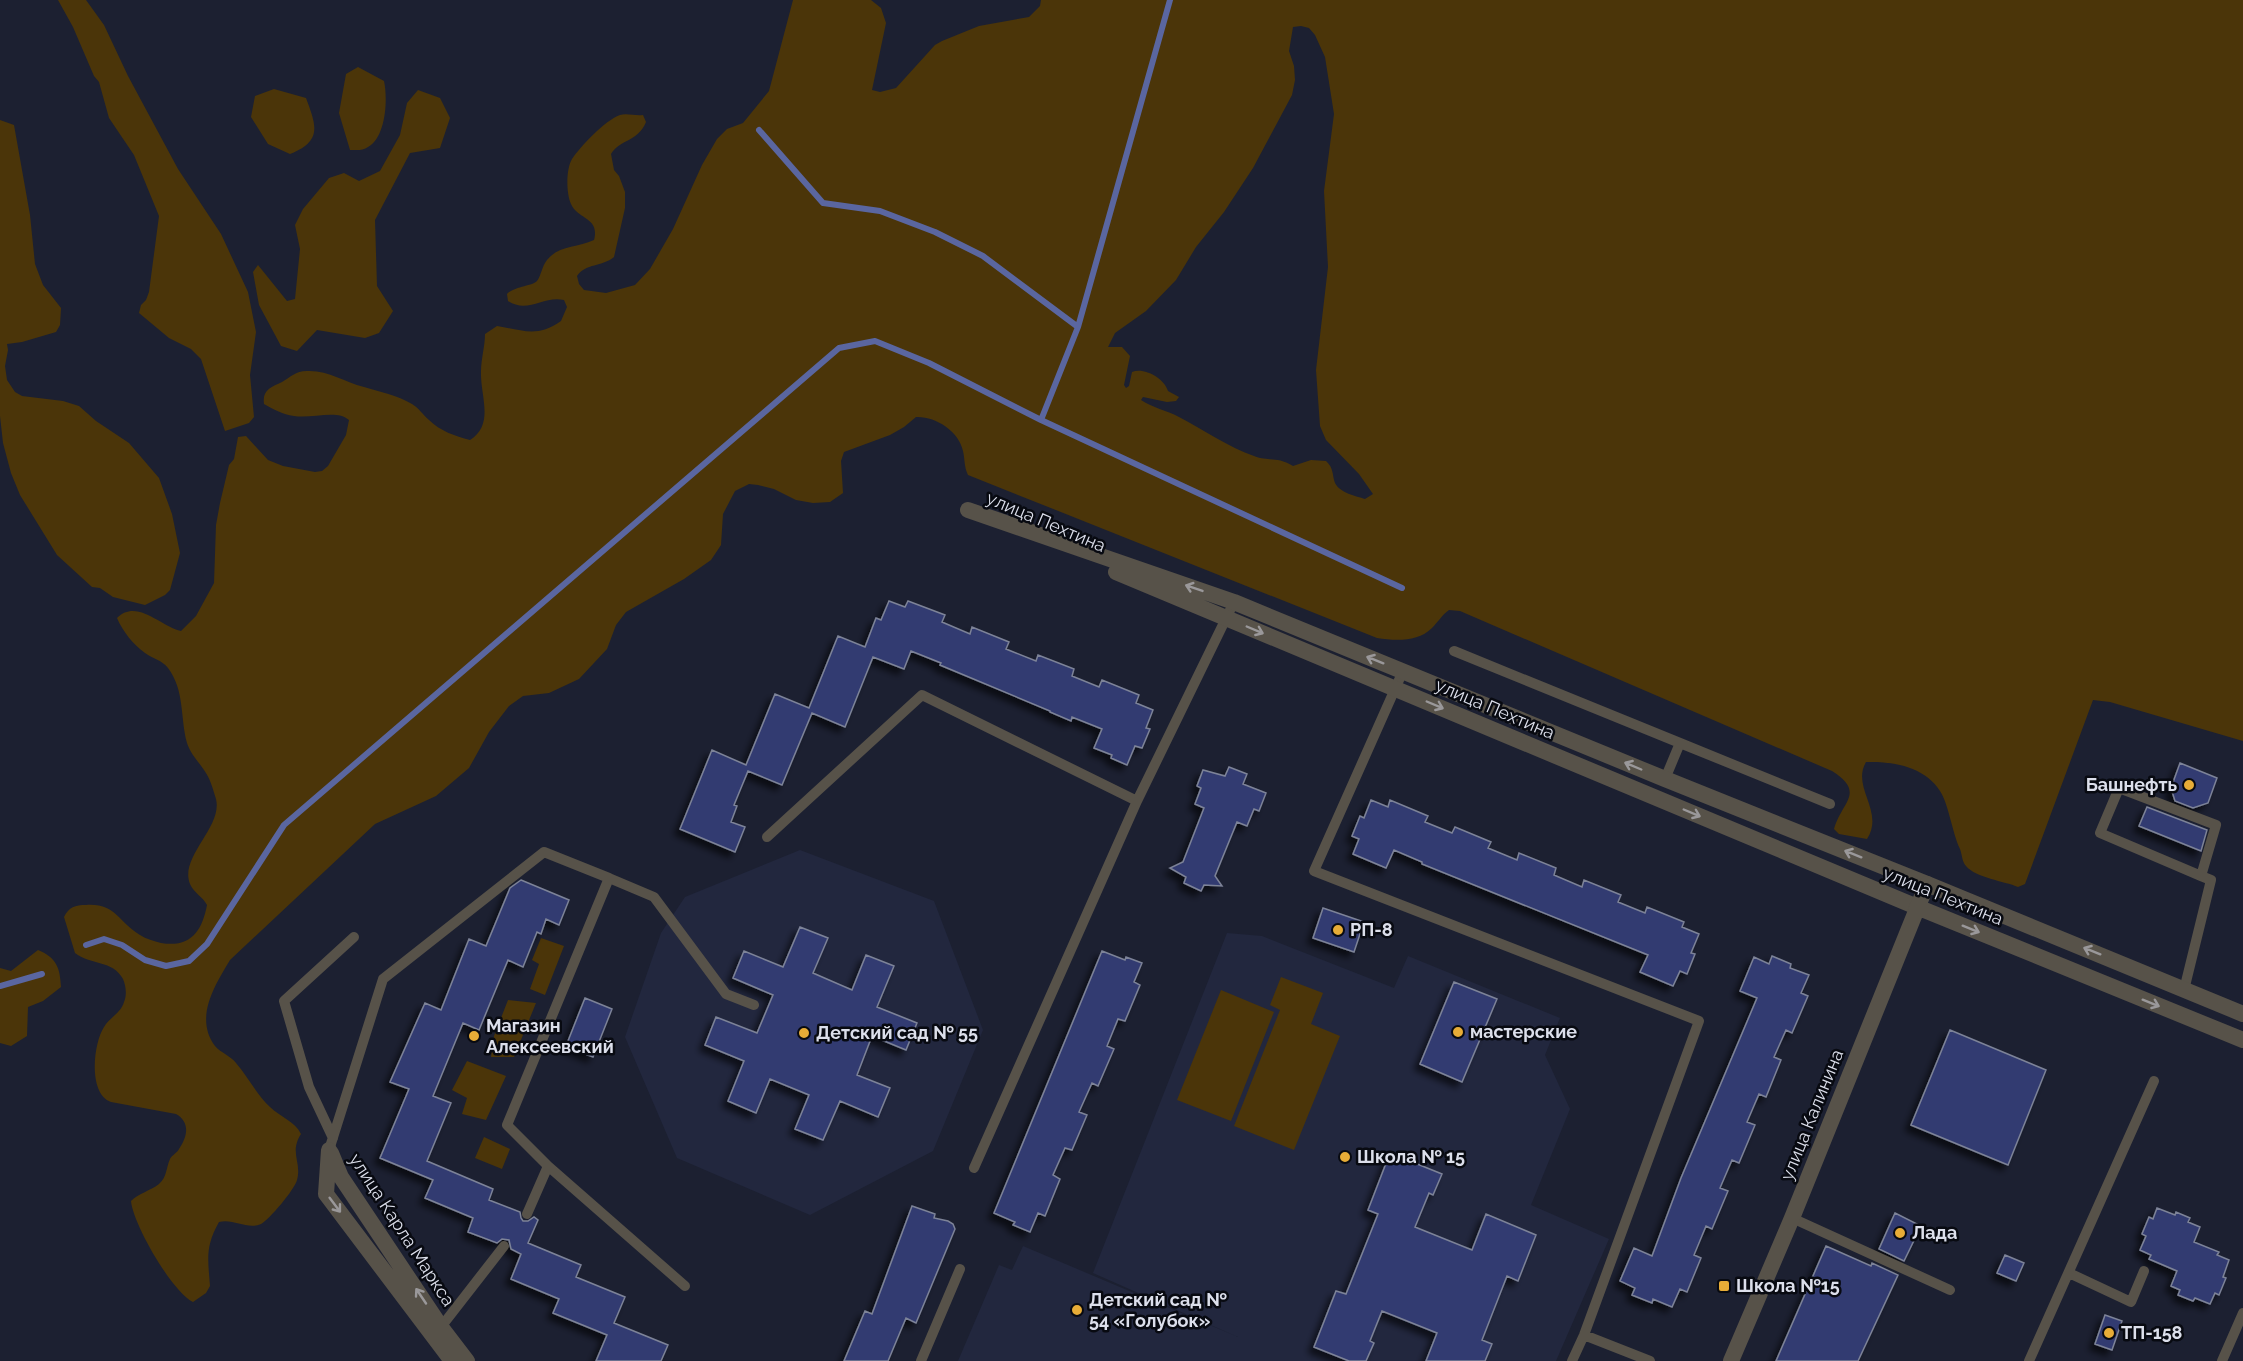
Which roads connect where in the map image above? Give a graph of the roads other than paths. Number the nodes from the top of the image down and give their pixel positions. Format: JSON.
{"nodes":[{"id":1,"x":1234,"y":602,"type":"junction"},
{"id":2,"x":1226,"y":618,"type":"junction"},
{"id":3,"x":1454,"y":651,"type":"dead end"},
{"id":4,"x":1402,"y":671,"type":"junction"},
{"id":5,"x":1395,"y":688,"type":"junction"},
{"id":6,"x":1680,"y":743,"type":"junction"},
{"id":7,"x":1665,"y":779,"type":"junction"},
{"id":8,"x":1137,"y":801,"type":"junction"},
{"id":9,"x":1830,"y":804,"type":"dead end"},
{"id":10,"x":767,"y":837,"type":"dead end"},
{"id":11,"x":2201,"y":876,"type":"junction"},
{"id":12,"x":609,"y":878,"type":"junction"},
{"id":13,"x":1927,"y":884,"type":"junction"},
{"id":14,"x":1917,"y":907,"type":"junction"},
{"id":15,"x":354,"y":937,"type":"dead end"},
{"id":16,"x":2184,"y":990,"type":"junction"},
{"id":17,"x":754,"y":1005,"type":"dead end"},
{"id":18,"x":2243,"y":1014,"type":"edge"},
{"id":19,"x":2243,"y":1040,"type":"edge"},
{"id":20,"x":2154,"y":1081,"type":"dead end"},
{"id":21,"x":331,"y":1144,"type":"junction"},
{"id":22,"x":548,"y":1166,"type":"junction"},
{"id":23,"x":974,"y":1168,"type":"dead end"},
{"id":24,"x":527,"y":1214,"type":"dead end"},
{"id":25,"x":1792,"y":1218,"type":"junction"},
{"id":26,"x":504,"y":1246,"type":"dead end"},
{"id":27,"x":960,"y":1269,"type":"dead end"},
{"id":28,"x":2144,"y":1272,"type":"dead end"},
{"id":29,"x":2069,"y":1273,"type":"junction"},
{"id":30,"x":685,"y":1286,"type":"dead end"},
{"id":31,"x":1950,"y":1290,"type":"dead end"},
{"id":32,"x":2243,"y":1313,"type":"edge"},
{"id":33,"x":441,"y":1327,"type":"junction"},
{"id":34,"x":1584,"y":1335,"type":"junction"},
{"id":35,"x":452,"y":1361,"type":"edge"},
{"id":36,"x":467,"y":1361,"type":"edge"},
{"id":37,"x":921,"y":1361,"type":"edge"},
{"id":38,"x":1572,"y":1361,"type":"edge"},
{"id":39,"x":1650,"y":1361,"type":"edge"},
{"id":40,"x":1731,"y":1361,"type":"edge"},
{"id":41,"x":2029,"y":1361,"type":"edge"},
{"id":42,"x":2222,"y":1361,"type":"edge"}],
"edges":[{"from":1,"to":2,"type":"lane"},
{"from":1,"to":2,"type":"street","name":"улица Пехтина","one_way":true},
{"from":4,"to":1,"type":"street","name":"улица Пехтина","one_way":true},
{"from":2,"to":5,"type":"street","name":"улица Пехтина","one_way":true},
{"from":2,"to":8,"type":"lane"},
{"from":3,"to":6,"type":"lane"},
{"from":4,"to":5,"type":"lane"},
{"from":7,"to":4,"type":"street","name":"улица Пехтина","one_way":true},
{"from":5,"to":14,"type":"street","name":"улица Пехтина","one_way":true},
{"from":5,"to":34,"type":"lane"},
{"from":6,"to":7,"type":"lane"},
{"from":6,"to":9,"type":"lane"},
{"from":13,"to":7,"type":"street","name":"улица Пехтина","one_way":true},
{"from":8,"to":10,"type":"lane"},
{"from":8,"to":23,"type":"lane"},
{"from":11,"to":11,"type":"lane"},
{"from":11,"to":16,"type":"lane"},
{"from":12,"to":17,"type":"lane"},
{"from":12,"to":21,"type":"lane"},
{"from":12,"to":22,"type":"lane"},
{"from":13,"to":14,"type":"street","name":"улица Калинина"},
{"from":16,"to":13,"type":"street","name":"улица Пехтина","one_way":true},
{"from":14,"to":19,"type":"street","name":"улица Пехтина","one_way":true},
{"from":14,"to":25,"type":"street","name":"улица Калинина"},
{"from":15,"to":21,"type":"lane"},
{"from":16,"to":18,"type":"street","name":"улица Пехтина"},
{"from":20,"to":29,"type":"lane"},
{"from":33,"to":21,"type":"street","name":"улица Карла Маркса","one_way":true},
{"from":21,"to":35,"type":"street","name":"улица Карла Маркса","one_way":true},
{"from":22,"to":24,"type":"lane"},
{"from":22,"to":30,"type":"lane"},
{"from":25,"to":31,"type":"lane"},
{"from":25,"to":40,"type":"street","name":"улица Калинина"},
{"from":26,"to":33,"type":"lane"},
{"from":27,"to":37,"type":"lane"},
{"from":28,"to":29,"type":"lane"},
{"from":29,"to":41,"type":"lane"},
{"from":32,"to":42,"type":"lane"},
{"from":33,"to":36,"type":"street","name":"улица Карла Маркса"},
{"from":34,"to":38,"type":"lane"},
{"from":34,"to":39,"type":"lane"}]}
